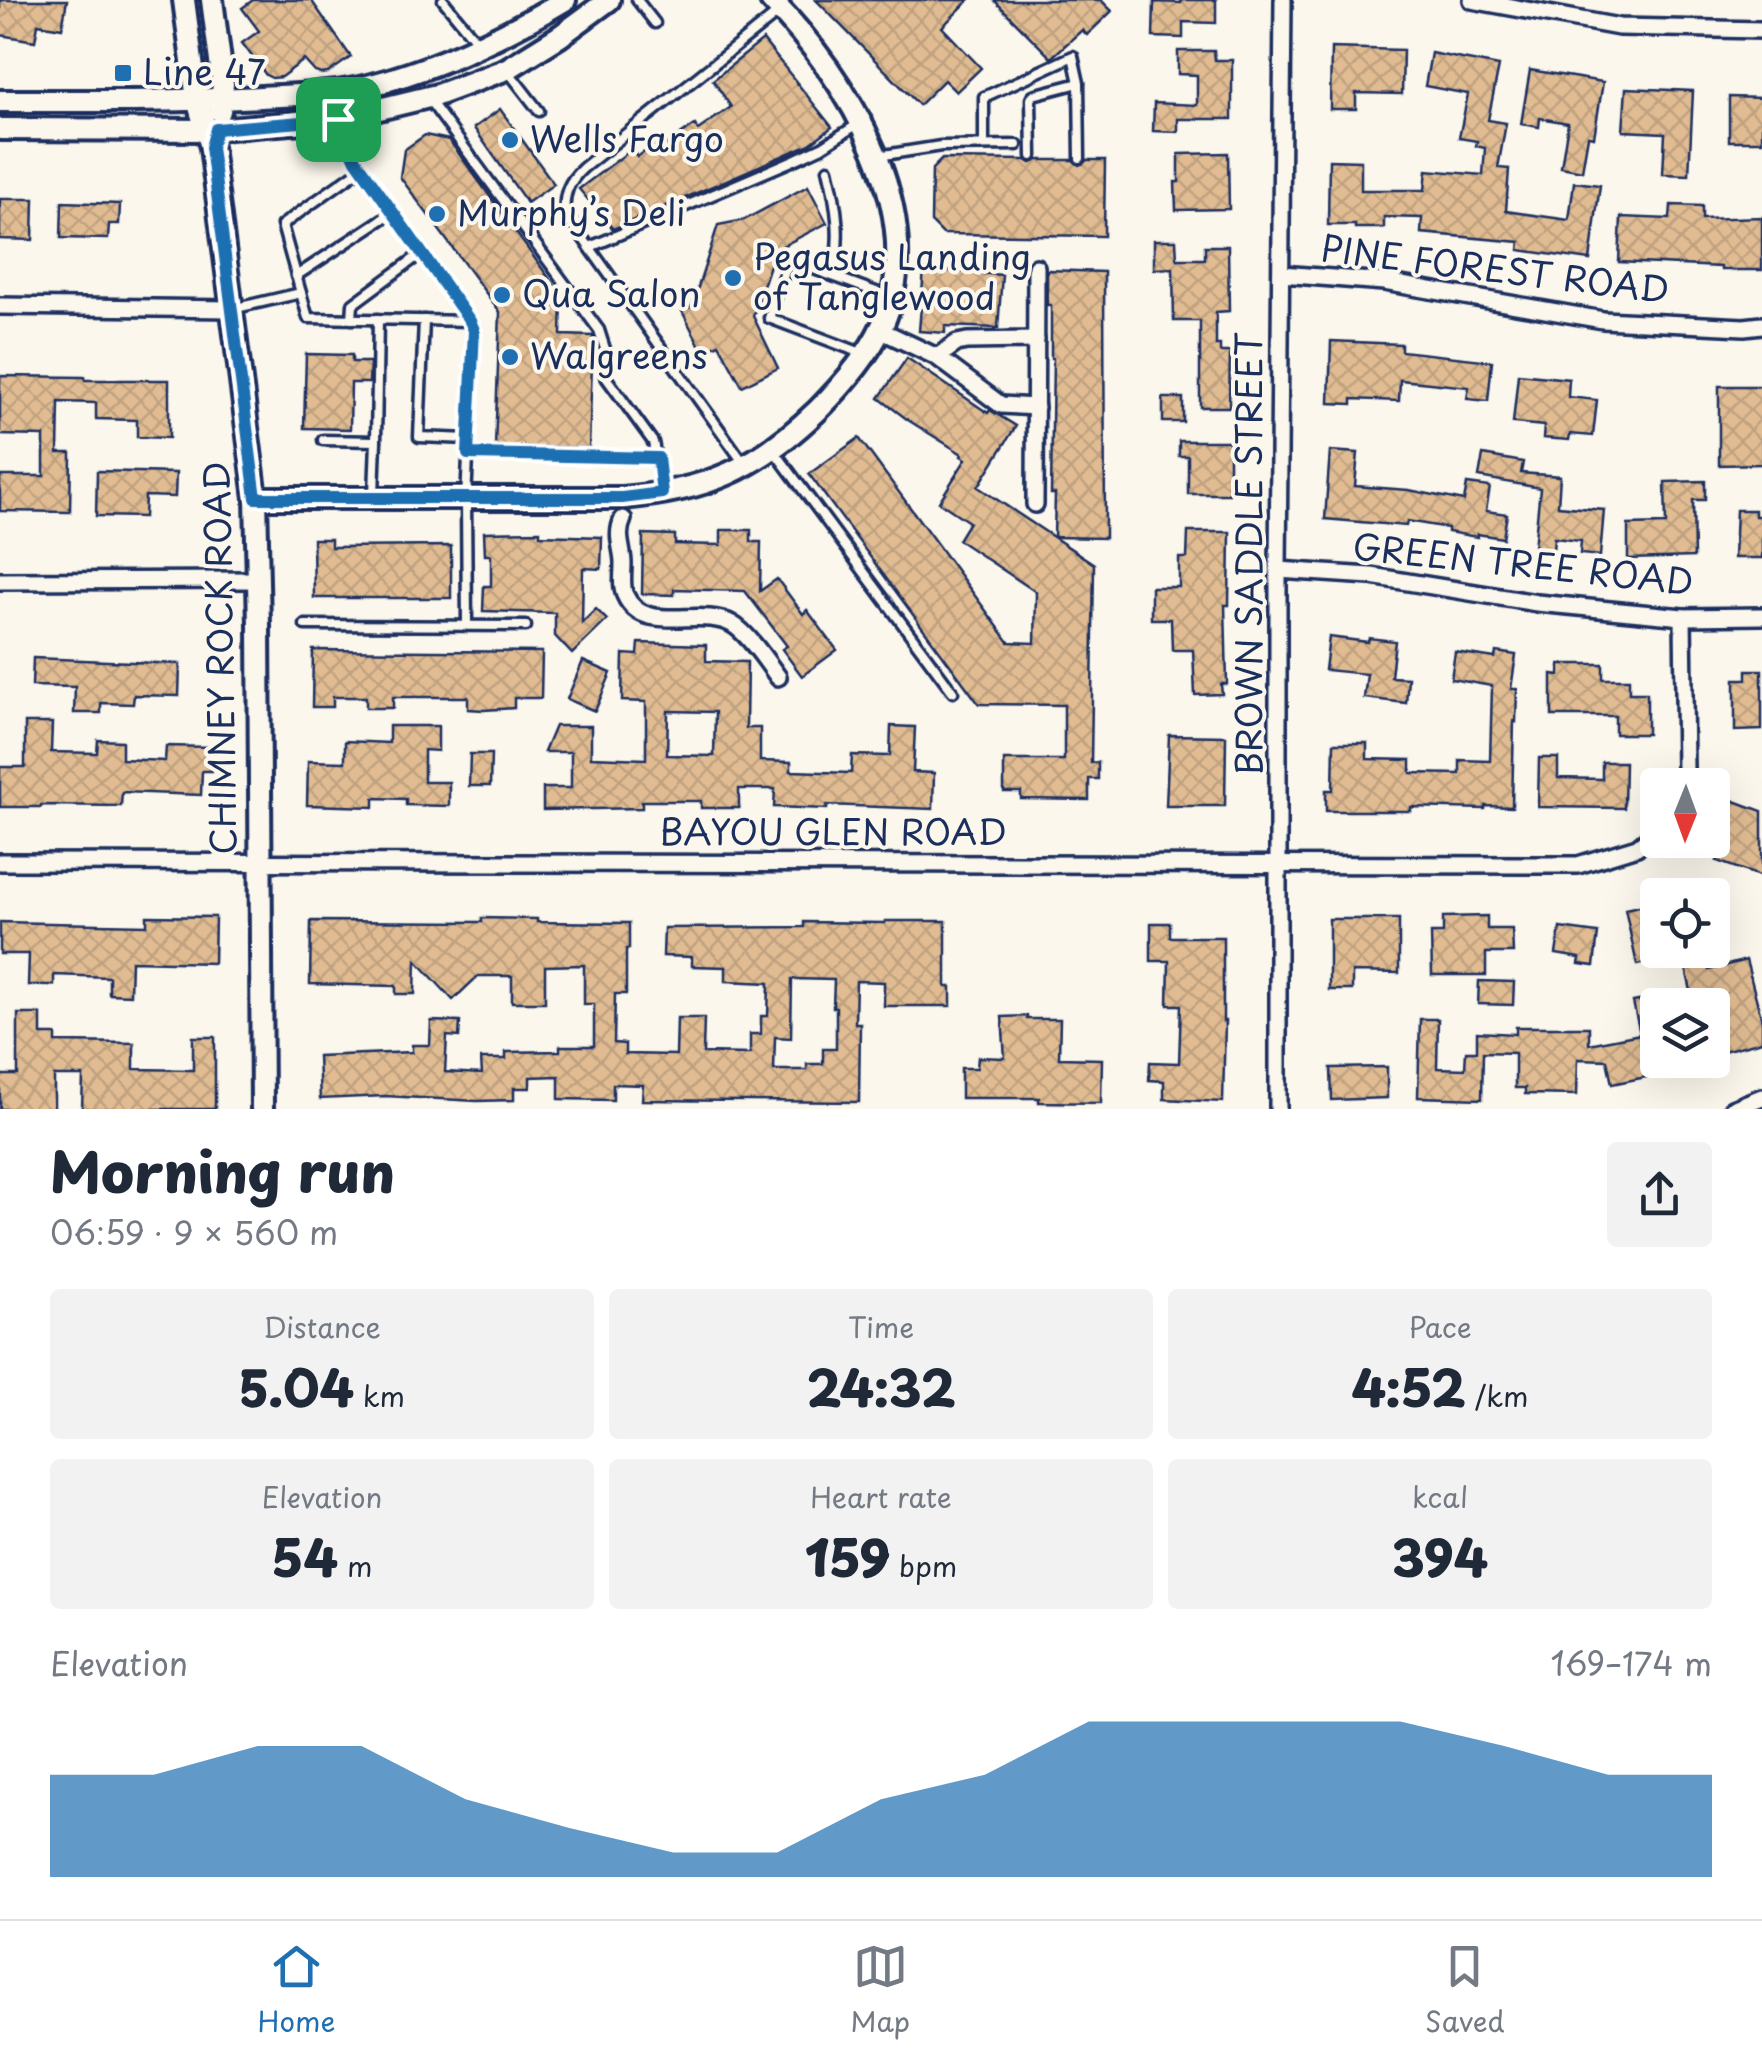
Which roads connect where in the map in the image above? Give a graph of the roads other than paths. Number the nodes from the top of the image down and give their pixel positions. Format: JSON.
{"nodes":[{"id":1,"x":184,"y":0,"type":"edge"},
{"id":2,"x":212,"y":0,"type":"edge"},
{"id":3,"x":443,"y":0,"type":"edge"},
{"id":4,"x":564,"y":0,"type":"edge"},
{"id":5,"x":609,"y":0,"type":"edge"},
{"id":6,"x":637,"y":0,"type":"edge"},
{"id":7,"x":1283,"y":0,"type":"edge"},
{"id":8,"x":1472,"y":0,"type":"edge"},
{"id":9,"x":776,"y":5,"type":"edge"},
{"id":10,"x":655,"y":22,"type":"dead end"},
{"id":11,"x":1762,"y":30,"type":"edge"},
{"id":12,"x":480,"y":46,"type":"junction"},
{"id":13,"x":507,"y":69,"type":"junction"},
{"id":14,"x":1079,"y":83,"type":"junction"},
{"id":15,"x":427,"y":98,"type":"junction"},
{"id":16,"x":222,"y":99,"type":"junction"},
{"id":17,"x":197,"y":100,"type":"junction"},
{"id":18,"x":0,"y":102,"type":"edge"},
{"id":19,"x":539,"y":110,"type":"dead end"},
{"id":20,"x":338,"y":119,"type":"junction"},
{"id":21,"x":860,"y":123,"type":"junction"},
{"id":22,"x":0,"y":129,"type":"edge"},
{"id":23,"x":211,"y":135,"type":"junction"},
{"id":24,"x":984,"y":146,"type":"junction"},
{"id":25,"x":1018,"y":146,"type":"dead end"},
{"id":26,"x":1032,"y":156,"type":"dead end"},
{"id":27,"x":876,"y":157,"type":"junction"},
{"id":28,"x":1080,"y":158,"type":"dead end"},
{"id":29,"x":362,"y":168,"type":"junction"},
{"id":30,"x":828,"y":169,"type":"dead end"},
{"id":31,"x":393,"y":212,"type":"junction"},
{"id":32,"x":590,"y":247,"type":"junction"},
{"id":33,"x":422,"y":253,"type":"junction"},
{"id":34,"x":1036,"y":267,"type":"dead end"},
{"id":35,"x":1281,"y":274,"type":"junction"},
{"id":36,"x":296,"y":276,"type":"junction"},
{"id":37,"x":833,"y":276,"type":"junction"},
{"id":38,"x":301,"y":293,"type":"junction"},
{"id":39,"x":891,"y":297,"type":"junction"},
{"id":40,"x":0,"y":306,"type":"edge"},
{"id":41,"x":232,"y":308,"type":"junction"},
{"id":42,"x":352,"y":318,"type":"junction"},
{"id":43,"x":378,"y":319,"type":"junction"},
{"id":44,"x":424,"y":320,"type":"junction"},
{"id":45,"x":470,"y":321,"type":"junction"},
{"id":46,"x":1762,"y":325,"type":"edge"},
{"id":47,"x":880,"y":330,"type":"junction"},
{"id":48,"x":1036,"y":340,"type":"junction"},
{"id":49,"x":865,"y":354,"type":"junction"},
{"id":50,"x":936,"y":358,"type":"junction"},
{"id":51,"x":1036,"y":407,"type":"junction"},
{"id":52,"x":469,"y":438,"type":"junction"},
{"id":53,"x":323,"y":440,"type":"dead end"},
{"id":54,"x":376,"y":440,"type":"junction"},
{"id":55,"x":773,"y":448,"type":"junction"},
{"id":56,"x":468,"y":454,"type":"junction"},
{"id":57,"x":658,"y":458,"type":"junction"},
{"id":58,"x":746,"y":466,"type":"junction"},
{"id":59,"x":662,"y":493,"type":"junction"},
{"id":60,"x":256,"y":498,"type":"junction"},
{"id":61,"x":374,"y":499,"type":"junction"},
{"id":62,"x":466,"y":500,"type":"junction"},
{"id":63,"x":1034,"y":504,"type":"dead end"},
{"id":64,"x":622,"y":509,"type":"junction"},
{"id":65,"x":1278,"y":570,"type":"junction"},
{"id":66,"x":259,"y":580,"type":"junction"},
{"id":67,"x":0,"y":581,"type":"edge"},
{"id":68,"x":1684,"y":616,"type":"junction"},
{"id":69,"x":1762,"y":616,"type":"edge"},
{"id":70,"x":305,"y":625,"type":"dead end"},
{"id":71,"x":468,"y":626,"type":"junction"},
{"id":72,"x":526,"y":626,"type":"dead end"},
{"id":73,"x":778,"y":677,"type":"dead end"},
{"id":74,"x":953,"y":692,"type":"dead end"},
{"id":75,"x":1685,"y":768,"type":"edge"},
{"id":76,"x":1640,"y":845,"type":"edge"},
{"id":77,"x":0,"y":862,"type":"edge"},
{"id":78,"x":259,"y":862,"type":"junction"},
{"id":79,"x":1278,"y":864,"type":"junction"},
{"id":80,"x":1762,"y":1096,"type":"edge"},
{"id":81,"x":262,"y":1109,"type":"edge"},
{"id":82,"x":1278,"y":1109,"type":"edge"},
{"id":83,"x":1732,"y":1109,"type":"edge"}],
"edges":[{"from":1,"to":17,"type":"main road","name":"CHIMNEY ROCK ROAD"},
{"from":2,"to":16,"type":"main road","name":"CHIMNEY ROCK ROAD"},
{"from":3,"to":12,"type":"lane"},
{"from":4,"to":12,"type":"main road"},
{"from":5,"to":13,"type":"main road"},
{"from":6,"to":10,"type":"lane"},
{"from":7,"to":35,"type":"street","name":"BROWN SADDLE STREET"},
{"from":8,"to":11,"type":"street"},
{"from":9,"to":21,"type":"main road"},
{"from":9,"to":32,"type":"lane"},
{"from":12,"to":13,"type":"main road"},
{"from":12,"to":16,"type":"main road"},
{"from":13,"to":15,"type":"main road"},
{"from":13,"to":19,"type":"lane"},
{"from":14,"to":24,"type":"lane"},
{"from":14,"to":26,"type":"lane"},
{"from":14,"to":28,"type":"lane"},
{"from":15,"to":20,"type":"main road"},
{"from":15,"to":57,"type":"lane"},
{"from":16,"to":17,"type":"main road"},
{"from":16,"to":23,"type":"main road","name":"CHIMNEY ROCK ROAD"},
{"from":17,"to":18,"type":"main road"},
{"from":17,"to":23,"type":"main road","name":"CHIMNEY ROCK ROAD"},
{"from":20,"to":23,"type":"main road"},
{"from":20,"to":29,"type":"lane"},
{"from":21,"to":27,"type":"main road"},
{"from":21,"to":32,"type":"lane"},
{"from":22,"to":23,"type":"main road"},
{"from":23,"to":41,"type":"main road","name":"CHIMNEY ROCK ROAD"},
{"from":24,"to":25,"type":"lane"},
{"from":24,"to":27,"type":"lane"},
{"from":27,"to":39,"type":"main road"},
{"from":29,"to":31,"type":"lane"},
{"from":29,"to":36,"type":"lane"},
{"from":30,"to":37,"type":"lane"},
{"from":31,"to":33,"type":"lane"},
{"from":31,"to":36,"type":"lane"},
{"from":32,"to":58,"type":"lane"},
{"from":33,"to":42,"type":"lane"},
{"from":33,"to":45,"type":"lane"},
{"from":34,"to":48,"type":"street"},
{"from":35,"to":46,"type":"street","name":"PINE FOREST ROAD"},
{"from":35,"to":65,"type":"street","name":"BROWN SADDLE STREET"},
{"from":36,"to":38,"type":"lane"},
{"from":37,"to":39,"type":"lane"},
{"from":37,"to":49,"type":"lane"},
{"from":38,"to":41,"type":"lane"},
{"from":38,"to":42,"type":"lane"},
{"from":39,"to":47,"type":"main road"},
{"from":40,"to":41,"type":"street"},
{"from":41,"to":60,"type":"main road","name":"CHIMNEY ROCK ROAD"},
{"from":42,"to":43,"type":"lane"},
{"from":43,"to":44,"type":"lane"},
{"from":43,"to":54,"type":"lane"},
{"from":44,"to":45,"type":"lane"},
{"from":44,"to":52,"type":"lane"},
{"from":45,"to":52,"type":"lane"},
{"from":47,"to":49,"type":"main road"},
{"from":47,"to":50,"type":"street"},
{"from":48,"to":50,"type":"street"},
{"from":48,"to":51,"type":"street"},
{"from":49,"to":55,"type":"main road"},
{"from":50,"to":51,"type":"street"},
{"from":51,"to":63,"type":"street"},
{"from":52,"to":56,"type":"lane"},
{"from":53,"to":54,"type":"lane"},
{"from":54,"to":61,"type":"lane"},
{"from":55,"to":58,"type":"main road"},
{"from":55,"to":74,"type":"lane"},
{"from":56,"to":57,"type":"lane"},
{"from":56,"to":62,"type":"lane"},
{"from":57,"to":59,"type":"lane"},
{"from":58,"to":59,"type":"main road"},
{"from":59,"to":64,"type":"main road"},
{"from":60,"to":61,"type":"main road"},
{"from":60,"to":66,"type":"main road","name":"CHIMNEY ROCK ROAD"},
{"from":61,"to":62,"type":"main road"},
{"from":62,"to":64,"type":"main road"},
{"from":62,"to":71,"type":"lane"},
{"from":64,"to":73,"type":"street"},
{"from":65,"to":68,"type":"street","name":"GREEN TREE ROAD"},
{"from":65,"to":79,"type":"street","name":"BROWN SADDLE STREET"},
{"from":66,"to":67,"type":"street"},
{"from":66,"to":78,"type":"main road","name":"CHIMNEY ROCK ROAD"},
{"from":68,"to":69,"type":"street","name":"GREEN TREE ROAD"},
{"from":68,"to":75,"type":"street"},
{"from":70,"to":71,"type":"lane"},
{"from":71,"to":72,"type":"lane"},
{"from":76,"to":79,"type":"street","name":"BAYOU GLEN ROAD"},
{"from":77,"to":78,"type":"street","name":"BAYOU GLEN ROAD"},
{"from":78,"to":79,"type":"street","name":"BAYOU GLEN ROAD"},
{"from":78,"to":81,"type":"main road","name":"CHIMNEY ROCK ROAD"},
{"from":79,"to":82,"type":"street","name":"BROWN SADDLE STREET"},
{"from":80,"to":83,"type":"street"}]}
